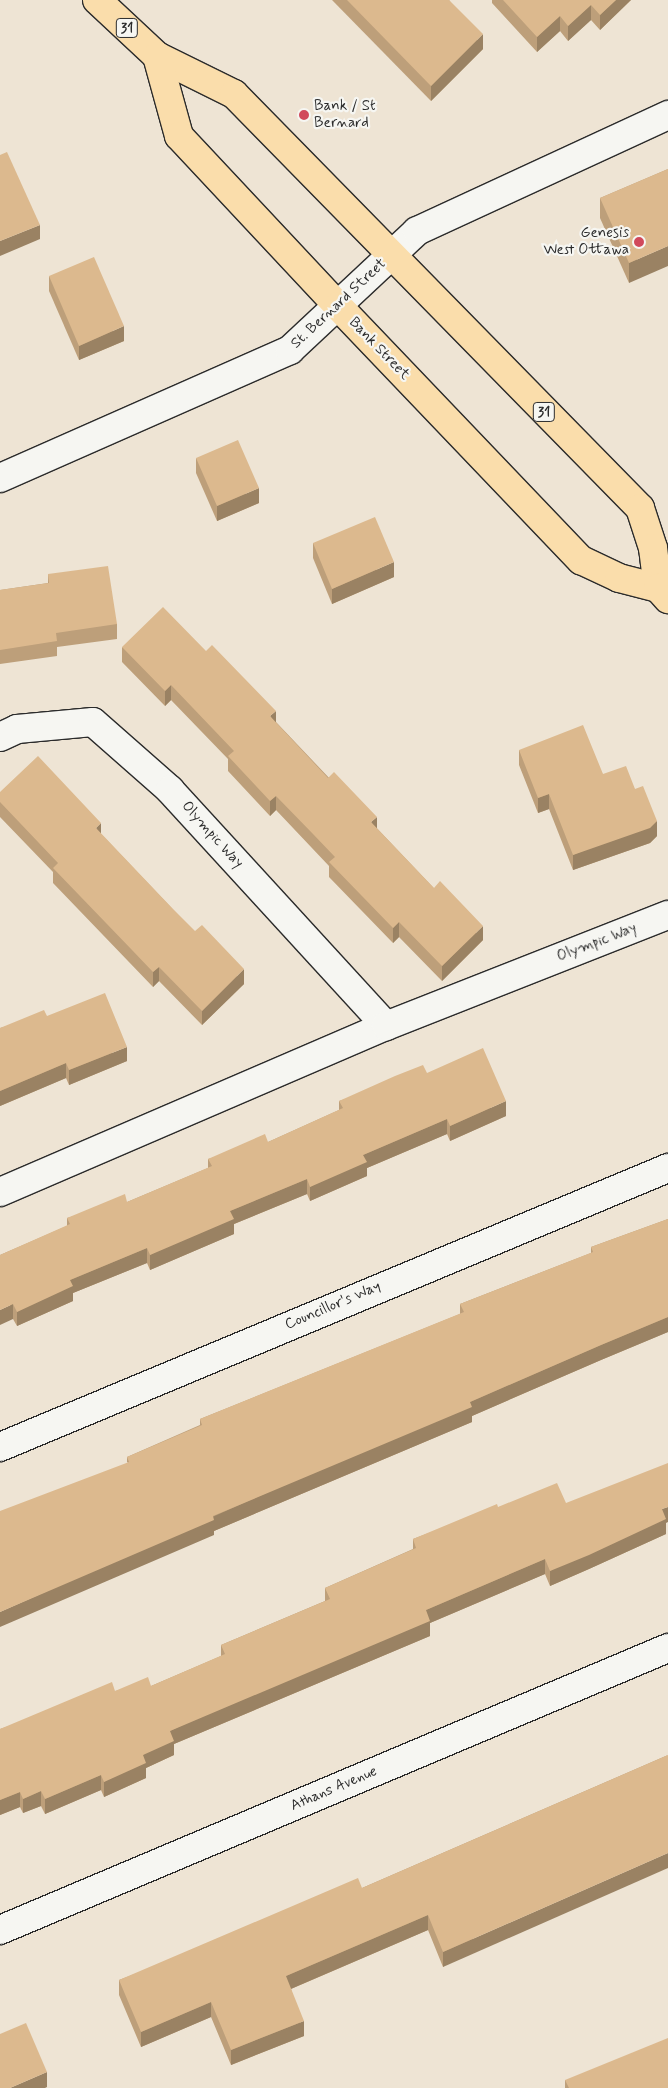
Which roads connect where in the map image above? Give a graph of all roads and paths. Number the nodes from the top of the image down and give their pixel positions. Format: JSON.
{"nodes":[{"id":1,"x":97,"y":0,"type":"edge"},
{"id":2,"x":157,"y":56,"type":"junction"},
{"id":3,"x":668,"y":114,"type":"edge"},
{"id":4,"x":390,"y":257,"type":"junction"},
{"id":5,"x":338,"y":306,"type":"junction"},
{"id":6,"x":0,"y":478,"type":"edge"},
{"id":7,"x":663,"y":594,"type":"edge"},
{"id":8,"x":0,"y":737,"type":"edge"},
{"id":9,"x":668,"y":915,"type":"edge"},
{"id":10,"x":386,"y":1026,"type":"junction"},
{"id":11,"x":668,"y":1168,"type":"edge"},
{"id":12,"x":0,"y":1192,"type":"edge"},
{"id":13,"x":0,"y":1447,"type":"edge"},
{"id":14,"x":668,"y":1648,"type":"edge"},
{"id":15,"x":0,"y":1930,"type":"edge"}],
"edges":[{"from":1,"to":2,"type":"main road","name":"Bank Street","number":"31"},
{"from":2,"to":4,"type":"main road","name":"Bank Street","number":"31"},
{"from":2,"to":5,"type":"main road","name":"Bank Street","number":"31"},
{"from":3,"to":4,"type":"street","name":"St. Bernard Street"},
{"from":4,"to":5,"type":"street","name":"St. Bernard Street"},
{"from":4,"to":7,"type":"main road","name":"Bank Street","number":"31"},
{"from":5,"to":6,"type":"street","name":"St. Bernard Street"},
{"from":5,"to":7,"type":"main road","name":"Bank Street","number":"31"},
{"from":8,"to":10,"type":"street","name":"Olympic Way"},
{"from":9,"to":10,"type":"street","name":"Olympic Way"},
{"from":10,"to":12,"type":"street","name":"Olympic Way"},
{"from":11,"to":13,"type":"street","name":"Councillor's Way"},
{"from":14,"to":15,"type":"street","name":"Athans Avenue"}]}
